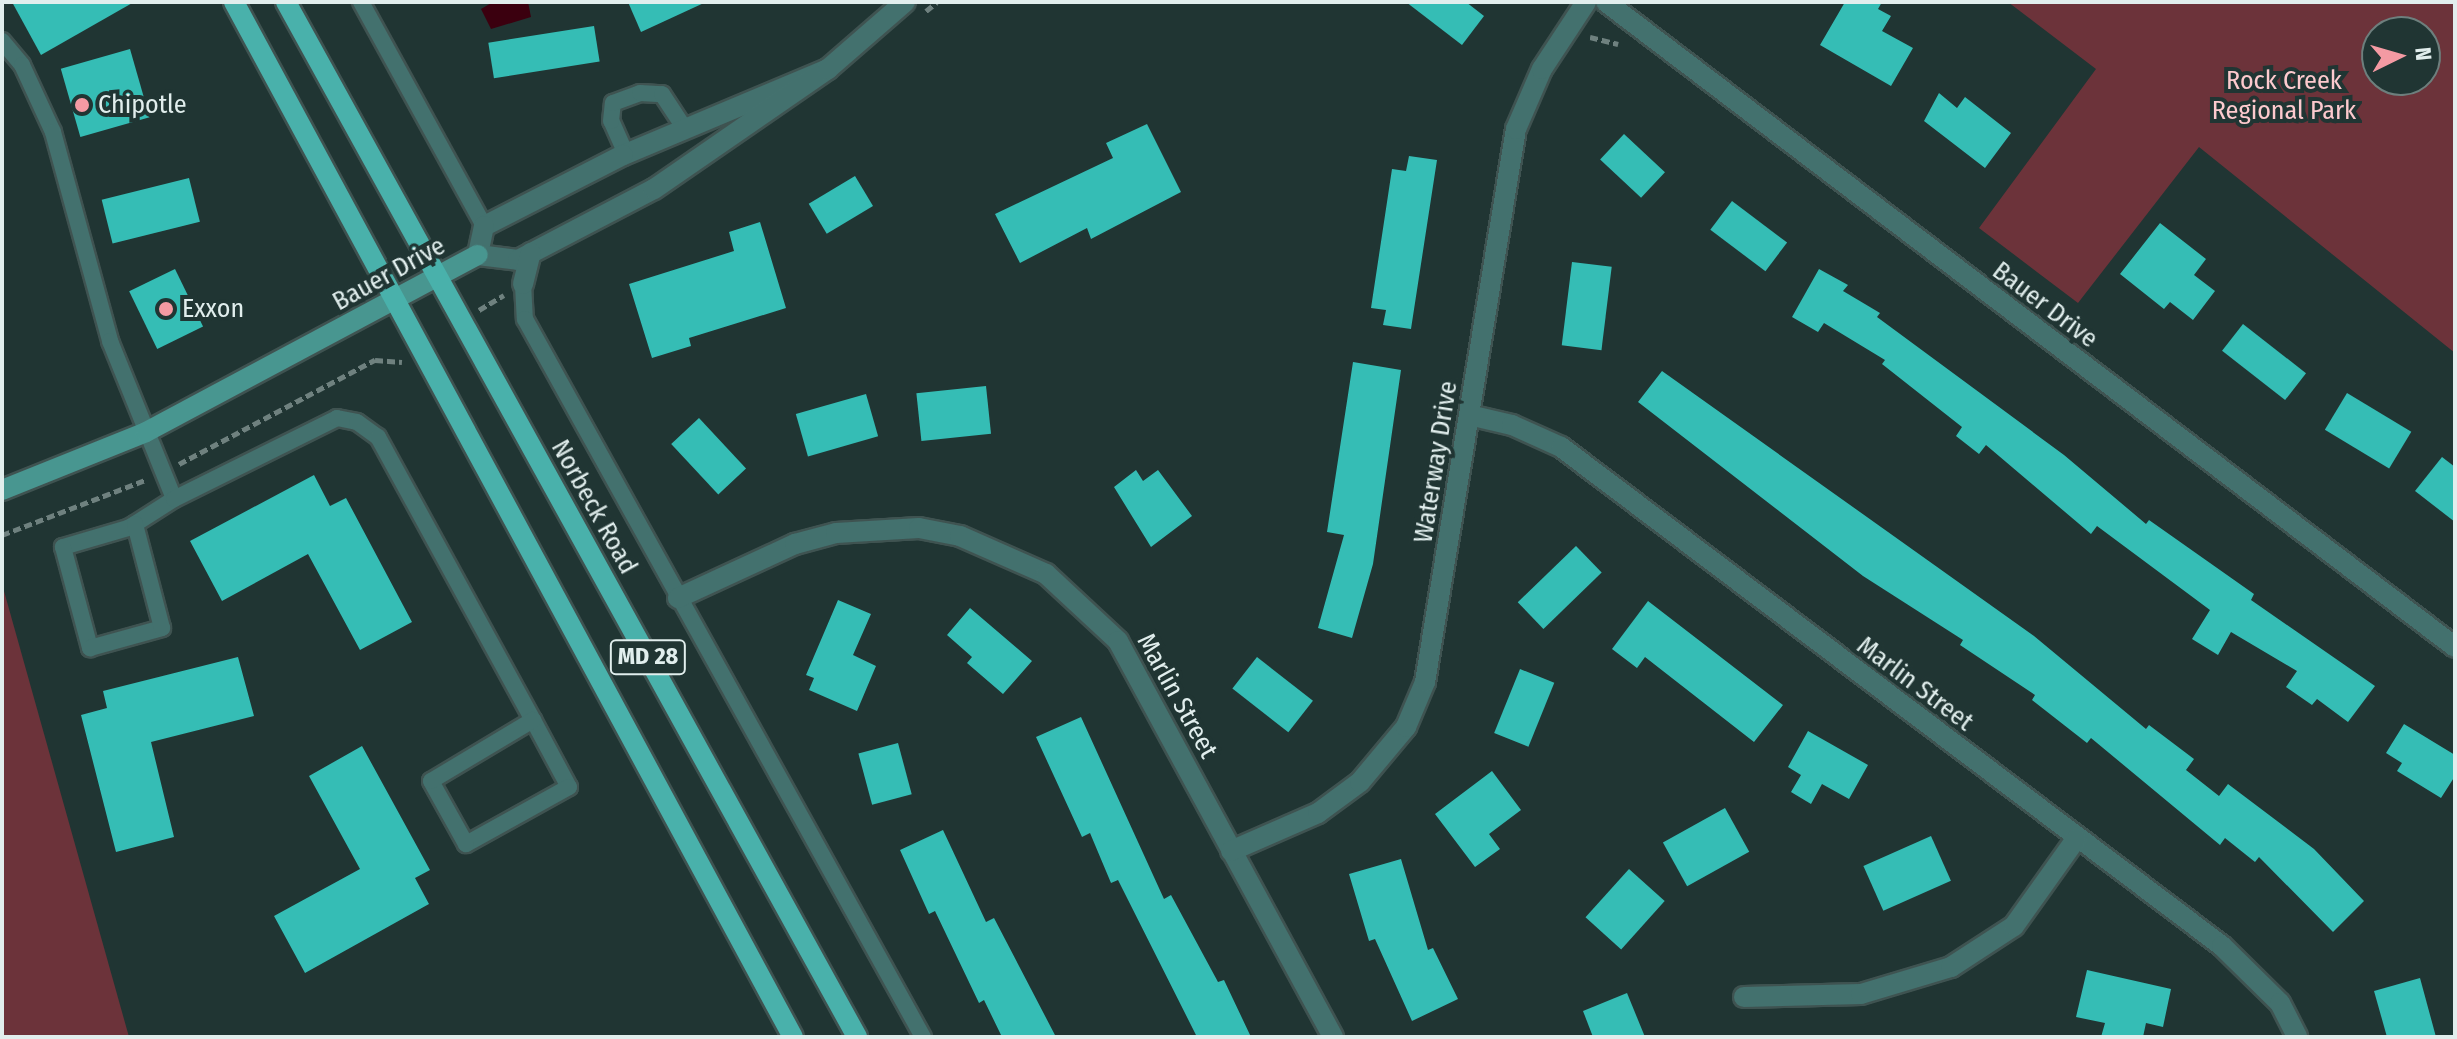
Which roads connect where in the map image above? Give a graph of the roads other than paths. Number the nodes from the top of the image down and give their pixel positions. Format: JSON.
{"nodes":[{"id":1,"x":234,"y":2,"type":"edge"},
{"id":2,"x":286,"y":2,"type":"edge"},
{"id":3,"x":361,"y":2,"type":"edge"},
{"id":4,"x":905,"y":2,"type":"edge"},
{"id":5,"x":1586,"y":2,"type":"edge"},
{"id":6,"x":1606,"y":2,"type":"edge"},
{"id":7,"x":2,"y":41,"type":"edge"},
{"id":8,"x":828,"y":69,"type":"junction"},
{"id":9,"x":685,"y":129,"type":"junction"},
{"id":10,"x":626,"y":154,"type":"junction"},
{"id":11,"x":484,"y":226,"type":"junction"},
{"id":12,"x":531,"y":253,"type":"junction"},
{"id":13,"x":478,"y":255,"type":"junction"},
{"id":14,"x":437,"y":277,"type":"junction"},
{"id":15,"x":523,"y":284,"type":"joint"},
{"id":16,"x":395,"y":301,"type":"junction"},
{"id":17,"x":1469,"y":415,"type":"junction"},
{"id":18,"x":146,"y":432,"type":"junction"},
{"id":19,"x":2,"y":490,"type":"edge"},
{"id":20,"x":174,"y":499,"type":"junction"},
{"id":21,"x":135,"y":524,"type":"junction"},
{"id":22,"x":678,"y":598,"type":"junction"},
{"id":23,"x":2455,"y":647,"type":"edge"},
{"id":24,"x":533,"y":720,"type":"junction"},
{"id":25,"x":2076,"y":839,"type":"junction"},
{"id":26,"x":1231,"y":851,"type":"junction"},
{"id":27,"x":1744,"y":997,"type":"dead end"},
{"id":28,"x":852,"y":1035,"type":"edge"},
{"id":29,"x":793,"y":1037,"type":"edge"},
{"id":30,"x":923,"y":1037,"type":"edge"},
{"id":31,"x":1333,"y":1037,"type":"edge"},
{"id":32,"x":2297,"y":1037,"type":"edge"}],
"edges":[{"from":1,"to":16,"type":"main road","number":"MD 28"},
{"from":2,"to":14,"type":"main road","name":"Norbeck Road","number":"MD 28"},
{"from":3,"to":11,"type":"lane"},
{"from":4,"to":8,"type":"street","name":"Bauer Drive"},
{"from":5,"to":17,"type":"street","name":"Waterway Drive"},
{"from":6,"to":23,"type":"street","name":"Bauer Drive"},
{"from":7,"to":18,"type":"lane"},
{"from":8,"to":9,"type":"street","name":"Bauer Drive"},
{"from":8,"to":12,"type":"street","name":"Bauer Drive"},
{"from":9,"to":10,"type":"street","name":"Bauer Drive"},
{"from":9,"to":10,"type":"lane"},
{"from":10,"to":11,"type":"street","name":"Bauer Drive"},
{"from":11,"to":13,"type":"street"},
{"from":12,"to":13,"type":"street","name":"Bauer Drive"},
{"from":12,"to":15,"type":"street"},
{"from":13,"to":14,"type":"street","name":"Bauer Drive"},
{"from":14,"to":16,"type":"street","name":"Bauer Drive"},
{"from":14,"to":28,"type":"main road","name":"Norbeck Road","number":"MD 28"},
{"from":15,"to":22,"type":"lane","name":"Norbeck Road"},
{"from":16,"to":18,"type":"street","name":"Bauer Drive"},
{"from":16,"to":29,"type":"main road","number":"MD 28"},
{"from":17,"to":25,"type":"street","name":"Marlin Street"},
{"from":17,"to":26,"type":"street","name":"Waterway Drive"},
{"from":18,"to":19,"type":"street","name":"Bauer Drive"},
{"from":18,"to":20,"type":"lane"},
{"from":20,"to":21,"type":"lane"},
{"from":20,"to":24,"type":"lane"},
{"from":21,"to":21,"type":"lane"},
{"from":22,"to":26,"type":"street","name":"Marlin Street"},
{"from":22,"to":30,"type":"lane","name":"Norbeck Road"},
{"from":24,"to":24,"type":"lane"},
{"from":25,"to":27,"type":"street"},
{"from":25,"to":32,"type":"street","name":"Marlin Street"},
{"from":26,"to":31,"type":"street","name":"Marlin Street"}]}
